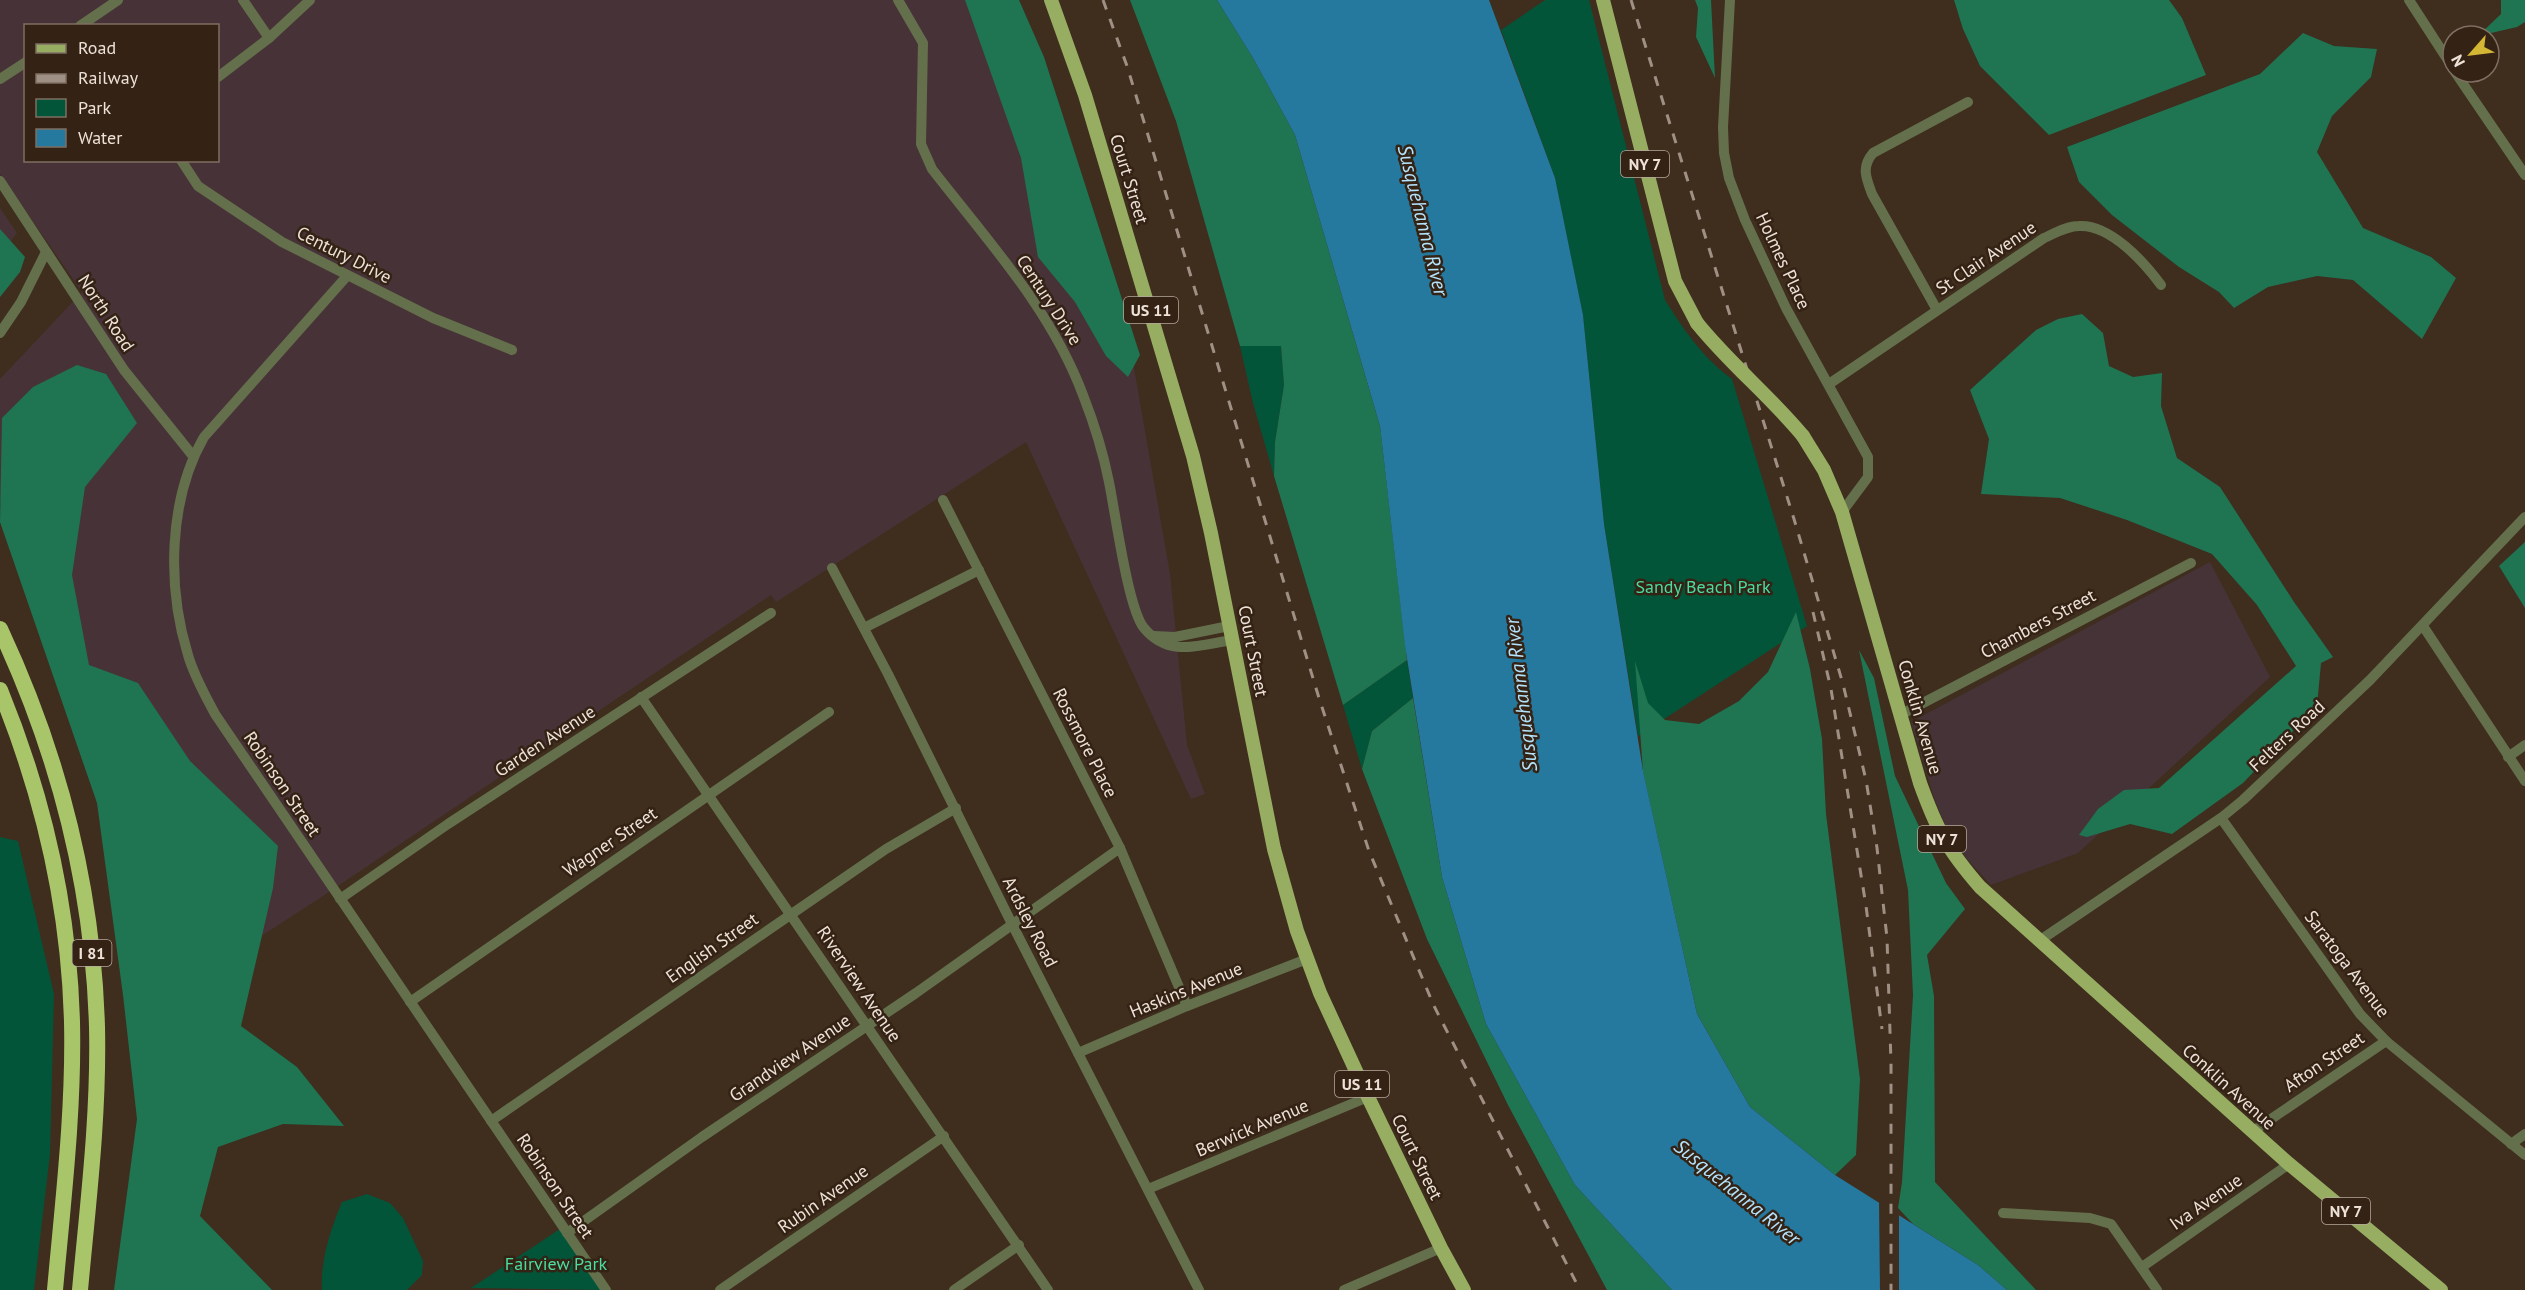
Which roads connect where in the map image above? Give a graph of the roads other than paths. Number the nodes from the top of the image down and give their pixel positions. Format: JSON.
{"nodes":[{"id":1,"x":117,"y":0,"type":"edge"},
{"id":2,"x":243,"y":0,"type":"edge"},
{"id":3,"x":310,"y":0,"type":"edge"},
{"id":4,"x":898,"y":0,"type":"edge"},
{"id":5,"x":1051,"y":0,"type":"edge"},
{"id":6,"x":1603,"y":0,"type":"edge"},
{"id":7,"x":1730,"y":0,"type":"edge"},
{"id":8,"x":2409,"y":0,"type":"edge"},
{"id":9,"x":83,"y":24,"type":"edge"},
{"id":10,"x":268,"y":38,"type":"junction"},
{"id":11,"x":2441,"y":50,"type":"edge"},
{"id":12,"x":24,"y":63,"type":"edge"},
{"id":13,"x":219,"y":76,"type":"edge"},
{"id":14,"x":0,"y":79,"type":"edge"},
{"id":15,"x":2463,"y":84,"type":"edge"},
{"id":16,"x":1968,"y":102,"type":"dead end"},
{"id":17,"x":182,"y":162,"type":"edge"},
{"id":18,"x":2525,"y":175,"type":"edge"},
{"id":19,"x":0,"y":181,"type":"edge"},
{"id":20,"x":46,"y":252,"type":"junction"},
{"id":21,"x":347,"y":276,"type":"junction"},
{"id":22,"x":2161,"y":285,"type":"dead end"},
{"id":23,"x":1937,"y":310,"type":"junction"},
{"id":24,"x":0,"y":333,"type":"edge"},
{"id":25,"x":512,"y":350,"type":"dead end"},
{"id":26,"x":1829,"y":384,"type":"junction"},
{"id":27,"x":193,"y":456,"type":"junction"},
{"id":28,"x":943,"y":500,"type":"dead end"},
{"id":29,"x":1842,"y":512,"type":"junction"},
{"id":30,"x":2525,"y":517,"type":"edge"},
{"id":31,"x":2191,"y":563,"type":"dead end"},
{"id":32,"x":832,"y":568,"type":"dead end"},
{"id":33,"x":979,"y":570,"type":"junction"},
{"id":34,"x":771,"y":613,"type":"dead end"},
{"id":35,"x":1229,"y":626,"type":"junction"},
{"id":36,"x":2423,"y":626,"type":"junction"},
{"id":37,"x":864,"y":628,"type":"junction"},
{"id":38,"x":0,"y":629,"type":"edge"},
{"id":39,"x":1154,"y":636,"type":"junction"},
{"id":40,"x":1232,"y":640,"type":"junction"},
{"id":41,"x":0,"y":690,"type":"edge"},
{"id":42,"x":641,"y":697,"type":"junction"},
{"id":43,"x":829,"y":712,"type":"dead end"},
{"id":44,"x":1900,"y":715,"type":"junction"},
{"id":45,"x":2525,"y":745,"type":"edge"},
{"id":46,"x":2508,"y":757,"type":"junction"},
{"id":47,"x":2525,"y":781,"type":"edge"},
{"id":48,"x":708,"y":795,"type":"junction"},
{"id":49,"x":956,"y":808,"type":"junction"},
{"id":50,"x":2221,"y":818,"type":"junction"},
{"id":51,"x":1120,"y":848,"type":"junction"},
{"id":52,"x":340,"y":899,"type":"junction"},
{"id":53,"x":791,"y":913,"type":"junction"},
{"id":54,"x":1012,"y":924,"type":"junction"},
{"id":55,"x":2039,"y":941,"type":"junction"},
{"id":56,"x":1307,"y":959,"type":"junction"},
{"id":57,"x":410,"y":1002,"type":"junction"},
{"id":58,"x":1187,"y":1006,"type":"junction"},
{"id":59,"x":867,"y":1025,"type":"junction"},
{"id":60,"x":2386,"y":1041,"type":"junction"},
{"id":61,"x":1078,"y":1053,"type":"junction"},
{"id":62,"x":1368,"y":1097,"type":"junction"},
{"id":63,"x":491,"y":1121,"type":"junction"},
{"id":64,"x":2252,"y":1132,"type":"junction"},
{"id":65,"x":2525,"y":1134,"type":"edge"},
{"id":66,"x":944,"y":1136,"type":"junction"},
{"id":67,"x":2511,"y":1144,"type":"junction"},
{"id":68,"x":2525,"y":1155,"type":"edge"},
{"id":69,"x":2289,"y":1164,"type":"junction"},
{"id":70,"x":1148,"y":1190,"type":"junction"},
{"id":71,"x":2003,"y":1213,"type":"dead end"},
{"id":72,"x":567,"y":1233,"type":"junction"},
{"id":73,"x":1019,"y":1245,"type":"junction"},
{"id":74,"x":1441,"y":1248,"type":"junction"},
{"id":75,"x":2142,"y":1267,"type":"junction"},
{"id":76,"x":56,"y":1290,"type":"edge"},
{"id":77,"x":80,"y":1290,"type":"edge"},
{"id":78,"x":606,"y":1290,"type":"edge"},
{"id":79,"x":720,"y":1290,"type":"edge"},
{"id":80,"x":954,"y":1290,"type":"edge"},
{"id":81,"x":1048,"y":1290,"type":"edge"},
{"id":82,"x":1199,"y":1290,"type":"edge"},
{"id":83,"x":1344,"y":1290,"type":"edge"},
{"id":84,"x":1464,"y":1290,"type":"edge"},
{"id":85,"x":2157,"y":1290,"type":"edge"},
{"id":86,"x":2440,"y":1290,"type":"edge"}],
"edges":[{"from":1,"to":9,"type":"street"},
{"from":2,"to":10,"type":"street"},
{"from":3,"to":10,"type":"street"},
{"from":4,"to":39,"type":"street","name":"Century Drive"},
{"from":5,"to":35,"type":"main road","name":"Court Street","number":"US 11"},
{"from":6,"to":29,"type":"main road","name":"Conklin Avenue","number":"NY 7","bridge":true},
{"from":7,"to":26,"type":"street","name":"Holmes Place"},
{"from":8,"to":11,"type":"street"},
{"from":10,"to":13,"type":"street"},
{"from":12,"to":14,"type":"street"},
{"from":15,"to":18,"type":"street"},
{"from":16,"to":23,"type":"street"},
{"from":17,"to":21,"type":"street","name":"Century Drive"},
{"from":19,"to":20,"type":"street","name":"North Road"},
{"from":20,"to":24,"type":"street"},
{"from":20,"to":27,"type":"street","name":"North Road"},
{"from":21,"to":25,"type":"street","name":"Century Drive"},
{"from":21,"to":27,"type":"street","name":"Robinson Street"},
{"from":22,"to":23,"type":"street","name":"St Clair Avenue"},
{"from":23,"to":26,"type":"street","name":"St Clair Avenue"},
{"from":26,"to":29,"type":"street","name":"Holmes Place"},
{"from":27,"to":52,"type":"street","name":"Robinson Street"},
{"from":28,"to":33,"type":"street","name":"Rossmore Place"},
{"from":29,"to":44,"type":"main road","name":"Conklin Avenue","number":"NY 7"},
{"from":30,"to":36,"type":"street","name":"Felters Road"},
{"from":31,"to":44,"type":"street","name":"Chambers Street"},
{"from":32,"to":37,"type":"street","name":"Ardsley Road"},
{"from":33,"to":37,"type":"street"},
{"from":33,"to":51,"type":"street","name":"Rossmore Place"},
{"from":34,"to":42,"type":"street","name":"Garden Avenue"},
{"from":35,"to":39,"type":"street"},
{"from":35,"to":40,"type":"main road","name":"Court Street","number":"US 11"},
{"from":36,"to":46,"type":"street"},
{"from":36,"to":50,"type":"street","name":"Felters Road"},
{"from":37,"to":49,"type":"street","name":"Ardsley Road"},
{"from":38,"to":77,"type":"highway","number":"I 81"},
{"from":39,"to":40,"type":"street","name":"Century Drive"},
{"from":40,"to":56,"type":"main road","name":"Court Street","number":"US 11"},
{"from":41,"to":76,"type":"highway","number":"I 81"},
{"from":42,"to":48,"type":"street","name":"Riverview Avenue"},
{"from":42,"to":52,"type":"street","name":"Garden Avenue"},
{"from":43,"to":48,"type":"street","name":"Wagner Street"},
{"from":44,"to":55,"type":"main road","name":"Conklin Avenue","number":"NY 7"},
{"from":45,"to":46,"type":"street"},
{"from":46,"to":47,"type":"street"},
{"from":48,"to":53,"type":"street","name":"Riverview Avenue"},
{"from":48,"to":57,"type":"street","name":"Wagner Street"},
{"from":49,"to":53,"type":"street","name":"English Street"},
{"from":49,"to":54,"type":"street","name":"Ardsley Road"},
{"from":50,"to":55,"type":"street","name":"Felters Road"},
{"from":50,"to":60,"type":"street","name":"Saratoga Avenue"},
{"from":51,"to":54,"type":"street","name":"Grandview Avenue"},
{"from":51,"to":58,"type":"street","name":"Rossmore Place"},
{"from":52,"to":57,"type":"street","name":"Robinson Street"},
{"from":53,"to":59,"type":"street","name":"Riverview Avenue"},
{"from":53,"to":63,"type":"street","name":"English Street"},
{"from":54,"to":59,"type":"street","name":"Grandview Avenue"},
{"from":54,"to":61,"type":"street","name":"Ardsley Road"},
{"from":55,"to":64,"type":"main road","name":"Conklin Avenue","number":"NY 7"},
{"from":56,"to":58,"type":"street","name":"Haskins Avenue"},
{"from":56,"to":62,"type":"main road","name":"Court Street","number":"US 11"},
{"from":57,"to":63,"type":"street","name":"Robinson Street"},
{"from":58,"to":61,"type":"street","name":"Haskins Avenue"},
{"from":59,"to":66,"type":"street","name":"Riverview Avenue"},
{"from":59,"to":72,"type":"street","name":"Grandview Avenue"},
{"from":60,"to":64,"type":"street","name":"Afton Street"},
{"from":60,"to":67,"type":"street","name":"Saratoga Avenue"},
{"from":61,"to":70,"type":"street","name":"Ardsley Road"},
{"from":62,"to":70,"type":"street","name":"Berwick Avenue"},
{"from":62,"to":74,"type":"main road","name":"Court Street","number":"US 11"},
{"from":63,"to":72,"type":"street","name":"Robinson Street"},
{"from":64,"to":69,"type":"main road","name":"Conklin Avenue","number":"NY 7"},
{"from":65,"to":67,"type":"street"},
{"from":66,"to":73,"type":"street","name":"Riverview Avenue"},
{"from":66,"to":79,"type":"street","name":"Rubin Avenue"},
{"from":67,"to":68,"type":"street","name":"Saratoga Avenue"},
{"from":69,"to":75,"type":"street","name":"Iva Avenue"},
{"from":69,"to":86,"type":"main road","name":"Conklin Avenue","number":"NY 7"},
{"from":70,"to":82,"type":"street","name":"Ardsley Road"},
{"from":71,"to":75,"type":"street"},
{"from":72,"to":78,"type":"street","name":"Robinson Street"},
{"from":73,"to":80,"type":"street"},
{"from":73,"to":81,"type":"street","name":"Riverview Avenue"},
{"from":74,"to":83,"type":"street"},
{"from":74,"to":84,"type":"main road","name":"Court Street","number":"US 11"},
{"from":75,"to":85,"type":"street"}]}
